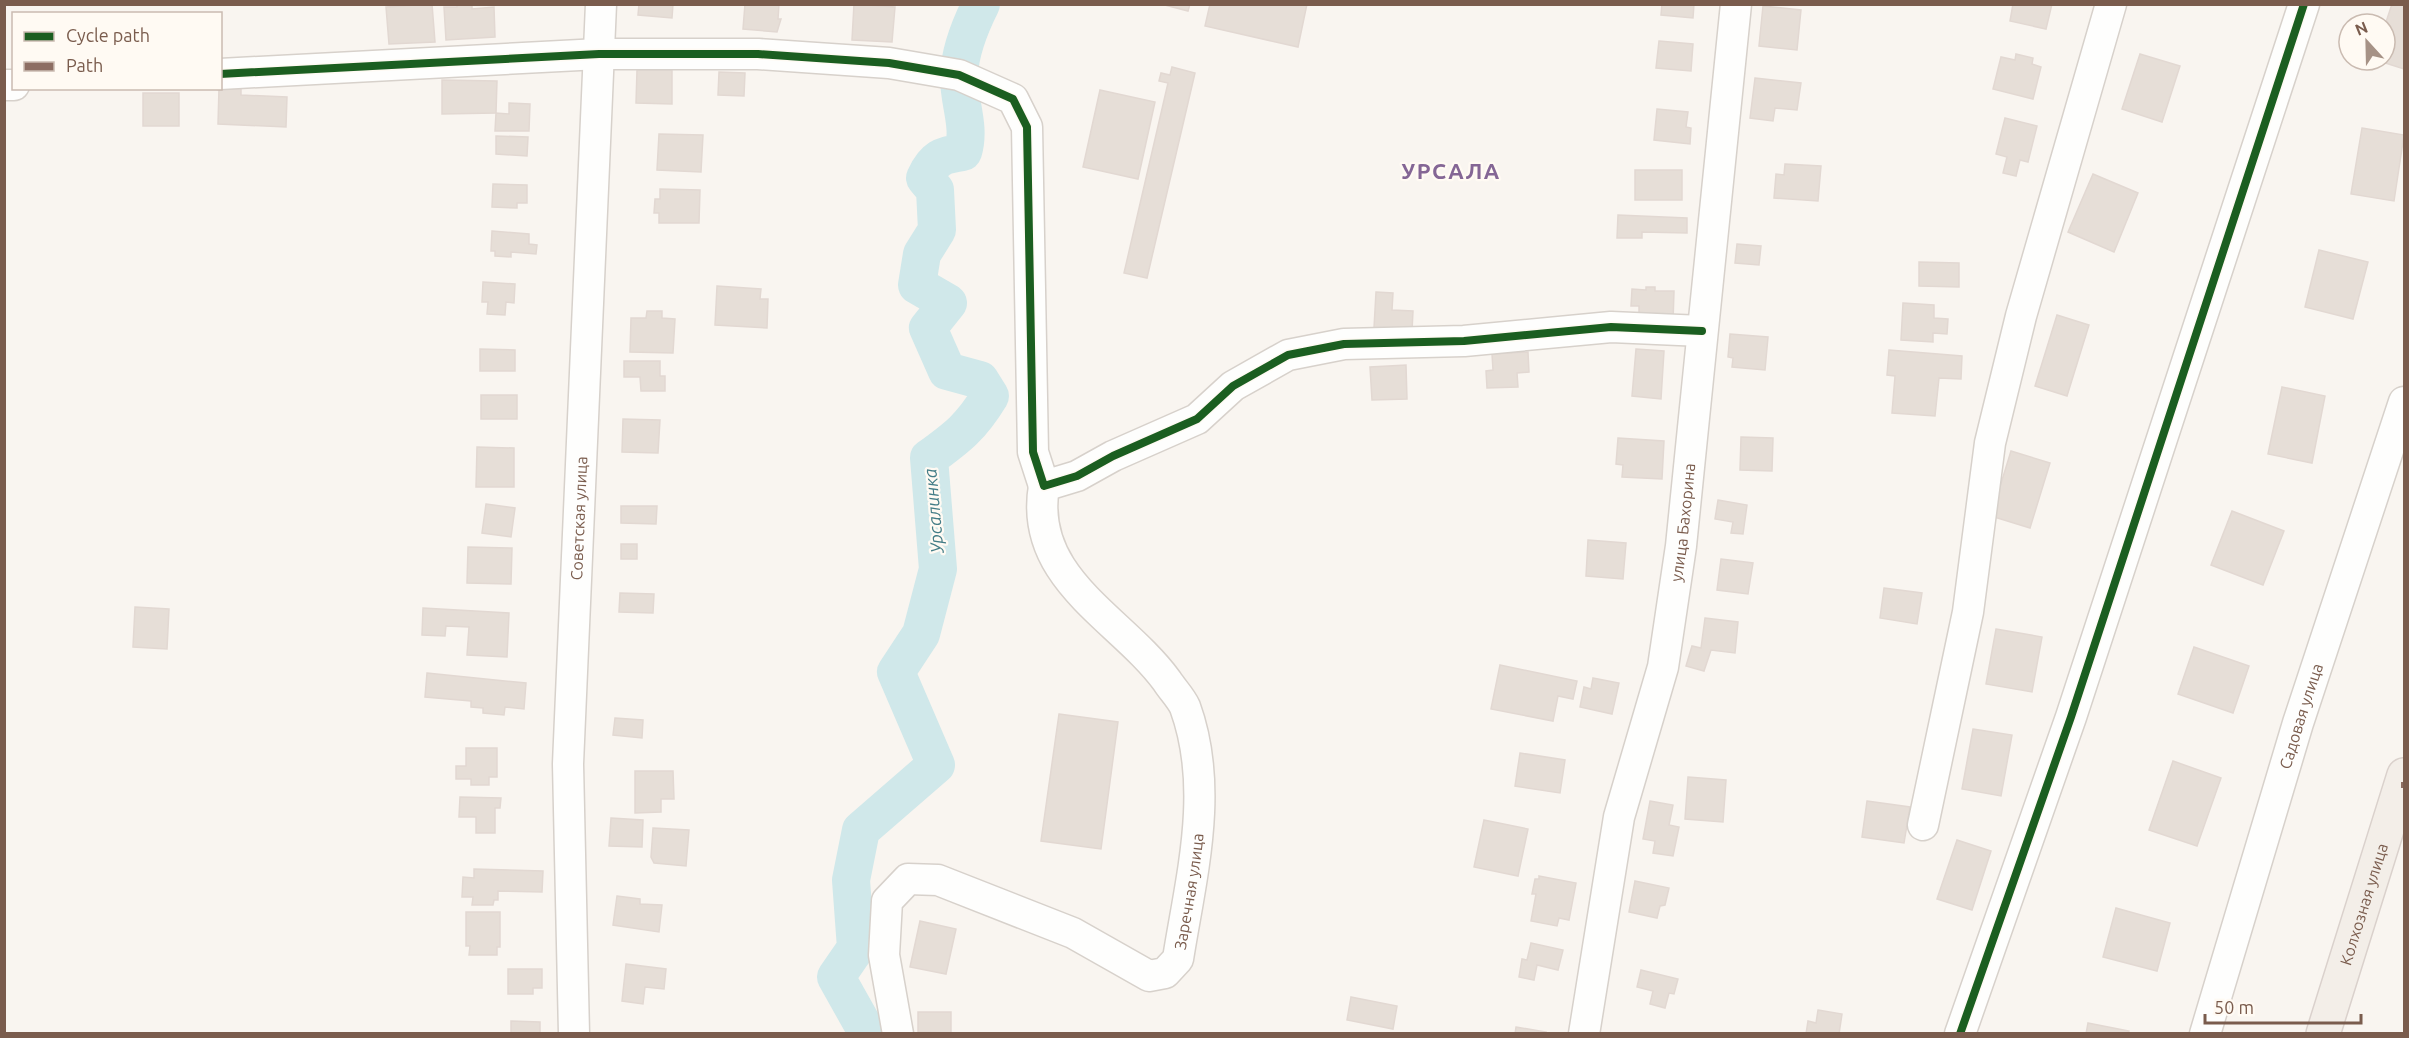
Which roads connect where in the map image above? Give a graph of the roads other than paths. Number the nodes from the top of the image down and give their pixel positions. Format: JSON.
{"nodes":[{"id":1,"x":602,"y":4,"type":"edge"},
{"id":2,"x":1736,"y":4,"type":"edge"},
{"id":3,"x":2111,"y":4,"type":"edge"},
{"id":4,"x":2304,"y":4,"type":"edge"},
{"id":5,"x":599,"y":54,"type":"junction"},
{"id":6,"x":222,"y":74,"type":"edge"},
{"id":7,"x":1702,"y":331,"type":"junction"},
{"id":8,"x":2404,"y":402,"type":"edge"},
{"id":9,"x":1044,"y":486,"type":"junction"},
{"id":10,"x":2404,"y":775,"type":"edge"},
{"id":11,"x":1923,"y":825,"type":"dead end"},
{"id":12,"x":574,"y":1034,"type":"edge"},
{"id":13,"x":898,"y":1034,"type":"edge"},
{"id":14,"x":1584,"y":1034,"type":"edge"},
{"id":15,"x":1960,"y":1034,"type":"edge"},
{"id":16,"x":2205,"y":1034,"type":"edge"},
{"id":17,"x":2323,"y":1034,"type":"edge"}],
"edges":[{"from":1,"to":5,"type":"street","name":"Советская улица"},
{"from":2,"to":7,"type":"street","name":"улица Бахорина"},
{"from":3,"to":11,"type":"street"},
{"from":4,"to":15,"type":"street"},
{"from":5,"to":6,"type":"street"},
{"from":5,"to":9,"type":"street"},
{"from":5,"to":12,"type":"street","name":"Советская улица"},
{"from":7,"to":9,"type":"street"},
{"from":7,"to":14,"type":"street","name":"улица Бахорина"},
{"from":8,"to":16,"type":"street","name":"Садовая улица"},
{"from":9,"to":13,"type":"street","name":"Заречная улица"},
{"from":10,"to":17,"type":"main road","name":"Колхозная улица"}]}
